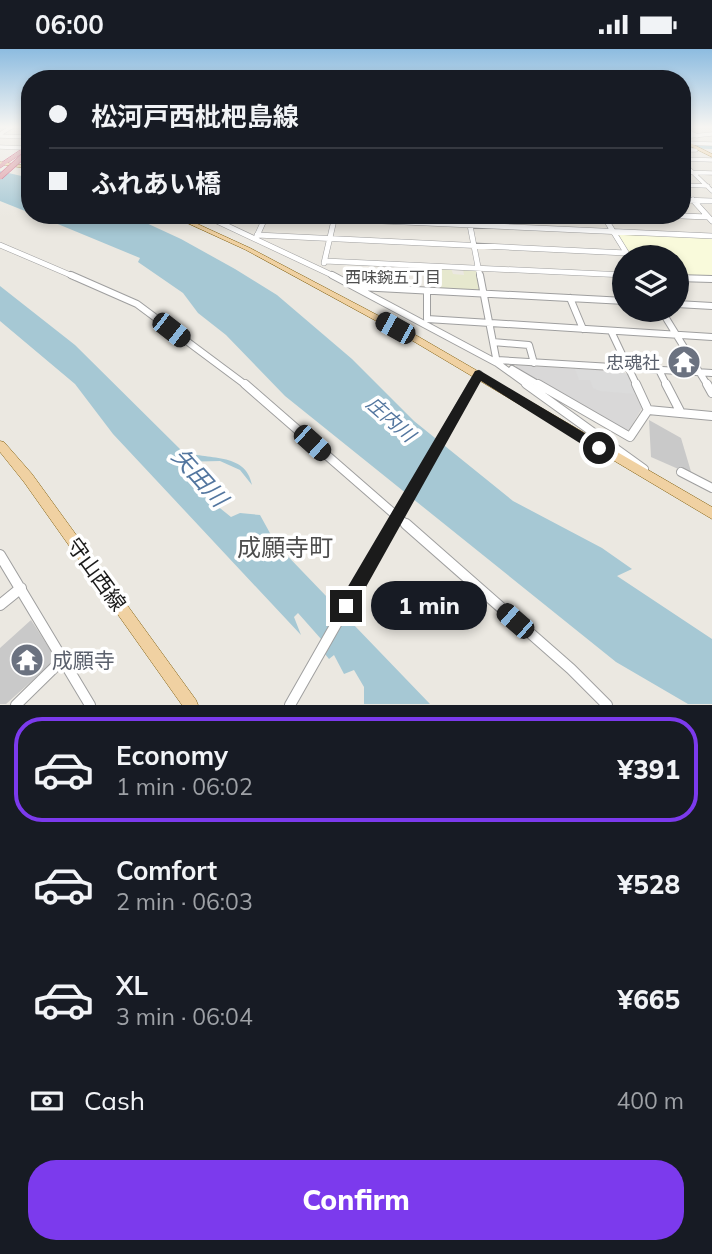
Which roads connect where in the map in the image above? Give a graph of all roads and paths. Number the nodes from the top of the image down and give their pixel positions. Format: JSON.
{"nodes":[{"id":1,"x":21,"y":157,"type":"edge"},
{"id":2,"x":712,"y":158,"type":"edge"},
{"id":3,"x":691,"y":160,"type":"edge"},
{"id":4,"x":21,"y":165,"type":"edge"},
{"id":5,"x":3,"y":166,"type":"edge"},
{"id":6,"x":693,"y":172,"type":"joint"},
{"id":7,"x":712,"y":173,"type":"edge"},
{"id":8,"x":0,"y":179,"type":"edge"},
{"id":9,"x":691,"y":186,"type":"edge"},
{"id":10,"x":710,"y":188,"type":"edge"},
{"id":11,"x":693,"y":200,"type":"joint"},
{"id":12,"x":712,"y":201,"type":"edge"},
{"id":13,"x":691,"y":218,"type":"edge"},
{"id":14,"x":710,"y":219,"type":"edge"},
{"id":15,"x":193,"y":224,"type":"edge"},
{"id":16,"x":225,"y":224,"type":"edge"},
{"id":17,"x":263,"y":224,"type":"edge"},
{"id":18,"x":333,"y":224,"type":"edge"},
{"id":19,"x":459,"y":224,"type":"edge"},
{"id":20,"x":608,"y":224,"type":"edge"},
{"id":21,"x":470,"y":225,"type":"junction"},
{"id":22,"x":613,"y":232,"type":"junction"},
{"id":23,"x":712,"y":236,"type":"edge"},
{"id":24,"x":256,"y":237,"type":"junction"},
{"id":25,"x":330,"y":239,"type":"junction"},
{"id":26,"x":474,"y":245,"type":"junction"},
{"id":27,"x":621,"y":245,"type":"edge"},
{"id":28,"x":0,"y":246,"type":"edge"},
{"id":29,"x":612,"y":254,"type":"edge"},
{"id":30,"x":325,"y":261,"type":"junction"},
{"id":31,"x":478,"y":268,"type":"junction"},
{"id":32,"x":322,"y":270,"type":"junction"},
{"id":33,"x":612,"y":274,"type":"edge"},
{"id":34,"x":689,"y":278,"type":"edge"},
{"id":35,"x":712,"y":279,"type":"edge"},
{"id":36,"x":355,"y":287,"type":"junction"},
{"id":37,"x":427,"y":291,"type":"junction"},
{"id":38,"x":483,"y":294,"type":"junction"},
{"id":39,"x":570,"y":299,"type":"junction"},
{"id":40,"x":612,"y":301,"type":"edge"},
{"id":41,"x":689,"y":305,"type":"edge"},
{"id":42,"x":712,"y":306,"type":"edge"},
{"id":43,"x":669,"y":322,"type":"edge"},
{"id":44,"x":489,"y":323,"type":"junction"},
{"id":45,"x":583,"y":329,"type":"junction"},
{"id":46,"x":611,"y":331,"type":"junction"},
{"id":47,"x":677,"y":335,"type":"junction"},
{"id":48,"x":712,"y":337,"type":"edge"},
{"id":49,"x":493,"y":342,"type":"junction"},
{"id":50,"x":497,"y":362,"type":"junction"},
{"id":51,"x":534,"y":363,"type":"junction"},
{"id":52,"x":628,"y":368,"type":"junction"},
{"id":53,"x":659,"y":370,"type":"junction"},
{"id":54,"x":700,"y":372,"type":"junction"},
{"id":55,"x":712,"y":373,"type":"edge"},
{"id":56,"x":479,"y":374,"type":"junction"},
{"id":57,"x":712,"y":393,"type":"edge"},
{"id":58,"x":648,"y":410,"type":"junction"},
{"id":59,"x":681,"y":413,"type":"junction"},
{"id":60,"x":712,"y":416,"type":"edge"},
{"id":61,"x":0,"y":445,"type":"edge"},
{"id":62,"x":681,"y":473,"type":"dead end"},
{"id":63,"x":661,"y":485,"type":"junction"},
{"id":64,"x":712,"y":488,"type":"edge"},
{"id":65,"x":712,"y":513,"type":"edge"},
{"id":66,"x":397,"y":518,"type":"junction"},
{"id":67,"x":0,"y":555,"type":"edge"},
{"id":68,"x":21,"y":588,"type":"junction"},
{"id":69,"x":0,"y":605,"type":"edge"},
{"id":70,"x":64,"y":658,"type":"junction"},
{"id":71,"x":16,"y":705,"type":"edge"},
{"id":72,"x":90,"y":705,"type":"edge"},
{"id":73,"x":191,"y":705,"type":"edge"},
{"id":74,"x":290,"y":705,"type":"edge"},
{"id":75,"x":607,"y":705,"type":"edge"}],
"edges":[{"from":1,"to":8,"type":"highway","bridge":true},
{"from":2,"to":3,"type":"street"},
{"from":4,"to":5,"type":"main road"},
{"from":6,"to":7,"type":"street"},
{"from":6,"to":10,"type":"street"},
{"from":9,"to":10,"type":"street"},
{"from":11,"to":12,"type":"street"},
{"from":11,"to":14,"type":"street"},
{"from":13,"to":14,"type":"street"},
{"from":15,"to":56,"type":"main road"},
{"from":16,"to":24,"type":"street"},
{"from":17,"to":24,"type":"street"},
{"from":18,"to":25,"type":"street"},
{"from":19,"to":21,"type":"street"},
{"from":20,"to":22,"type":"street"},
{"from":21,"to":22,"type":"street"},
{"from":21,"to":26,"type":"street"},
{"from":22,"to":23,"type":"street"},
{"from":22,"to":27,"type":"street"},
{"from":24,"to":25,"type":"street"},
{"from":24,"to":32,"type":"street"},
{"from":25,"to":26,"type":"street"},
{"from":25,"to":30,"type":"street"},
{"from":26,"to":29,"type":"street"},
{"from":26,"to":31,"type":"street"},
{"from":28,"to":66,"type":"street"},
{"from":30,"to":31,"type":"street"},
{"from":30,"to":32,"type":"street"},
{"from":31,"to":33,"type":"street"},
{"from":31,"to":38,"type":"street"},
{"from":32,"to":36,"type":"street"},
{"from":34,"to":35,"type":"street"},
{"from":36,"to":37,"type":"street"},
{"from":36,"to":50,"type":"street"},
{"from":37,"to":38,"type":"street"},
{"from":37,"to":44,"type":"street"},
{"from":38,"to":39,"type":"street"},
{"from":38,"to":44,"type":"street"},
{"from":39,"to":40,"type":"street"},
{"from":39,"to":45,"type":"street"},
{"from":41,"to":42,"type":"street"},
{"from":43,"to":47,"type":"street"},
{"from":44,"to":45,"type":"street"},
{"from":44,"to":49,"type":"street"},
{"from":45,"to":46,"type":"street"},
{"from":46,"to":47,"type":"street"},
{"from":46,"to":52,"type":"street"},
{"from":47,"to":48,"type":"street"},
{"from":47,"to":54,"type":"street"},
{"from":49,"to":50,"type":"street"},
{"from":49,"to":51,"type":"street"},
{"from":50,"to":51,"type":"street"},
{"from":50,"to":58,"type":"street"},
{"from":50,"to":63,"type":"street"},
{"from":51,"to":52,"type":"street"},
{"from":52,"to":53,"type":"street"},
{"from":52,"to":58,"type":"street"},
{"from":53,"to":54,"type":"street"},
{"from":53,"to":59,"type":"street"},
{"from":54,"to":55,"type":"street"},
{"from":54,"to":57,"type":"street"},
{"from":56,"to":63,"type":"main road"},
{"from":56,"to":66,"type":"street"},
{"from":58,"to":59,"type":"street"},
{"from":59,"to":60,"type":"street"},
{"from":61,"to":73,"type":"main road","name":"守山西線"},
{"from":62,"to":64,"type":"street"},
{"from":63,"to":65,"type":"main road"},
{"from":66,"to":74,"type":"street"},
{"from":66,"to":75,"type":"street"},
{"from":67,"to":68,"type":"street"},
{"from":68,"to":69,"type":"street"},
{"from":68,"to":70,"type":"street"},
{"from":70,"to":71,"type":"street"},
{"from":70,"to":72,"type":"street"}]}
